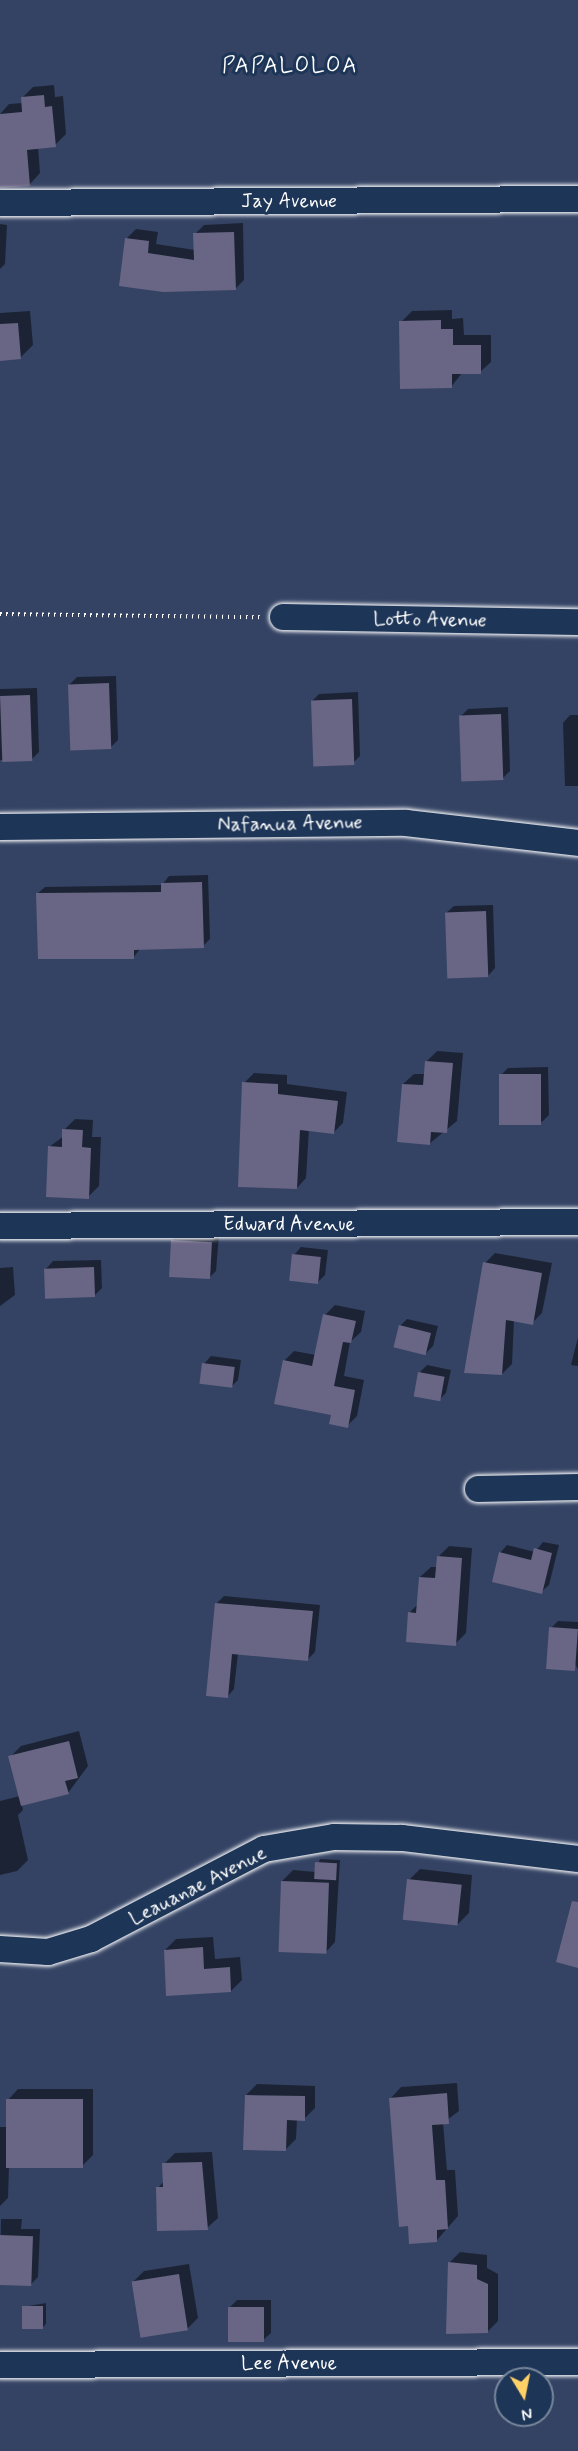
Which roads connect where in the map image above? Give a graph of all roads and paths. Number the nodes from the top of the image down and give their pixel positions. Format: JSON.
{"nodes":[{"id":1,"x":578,"y":200,"type":"edge"},
{"id":2,"x":0,"y":203,"type":"edge"},
{"id":3,"x":0,"y":614,"type":"edge"},
{"id":4,"x":283,"y":617,"type":"joint"},
{"id":5,"x":578,"y":622,"type":"edge"},
{"id":6,"x":0,"y":827,"type":"edge"},
{"id":7,"x":578,"y":843,"type":"edge"},
{"id":8,"x":578,"y":1222,"type":"edge"},
{"id":9,"x":0,"y":1226,"type":"edge"},
{"id":10,"x":578,"y":1487,"type":"edge"},
{"id":11,"x":478,"y":1489,"type":"dead end"},
{"id":12,"x":578,"y":1859,"type":"edge"},
{"id":13,"x":0,"y":1949,"type":"edge"},
{"id":14,"x":578,"y":2362,"type":"edge"},
{"id":15,"x":0,"y":2365,"type":"edge"}],
"edges":[{"from":1,"to":2,"type":"street","name":"Jay Avenue"},
{"from":3,"to":4,"type":"path"},
{"from":4,"to":5,"type":"street","name":"Lotto Avenue"},
{"from":6,"to":7,"type":"street","name":"Nafanua Avenue"},
{"from":8,"to":9,"type":"street","name":"Edward Avenue"},
{"from":10,"to":11,"type":"street"},
{"from":12,"to":13,"type":"street","name":"Leauanae Avenue"},
{"from":14,"to":15,"type":"street","name":"Lee Avenue"}]}
